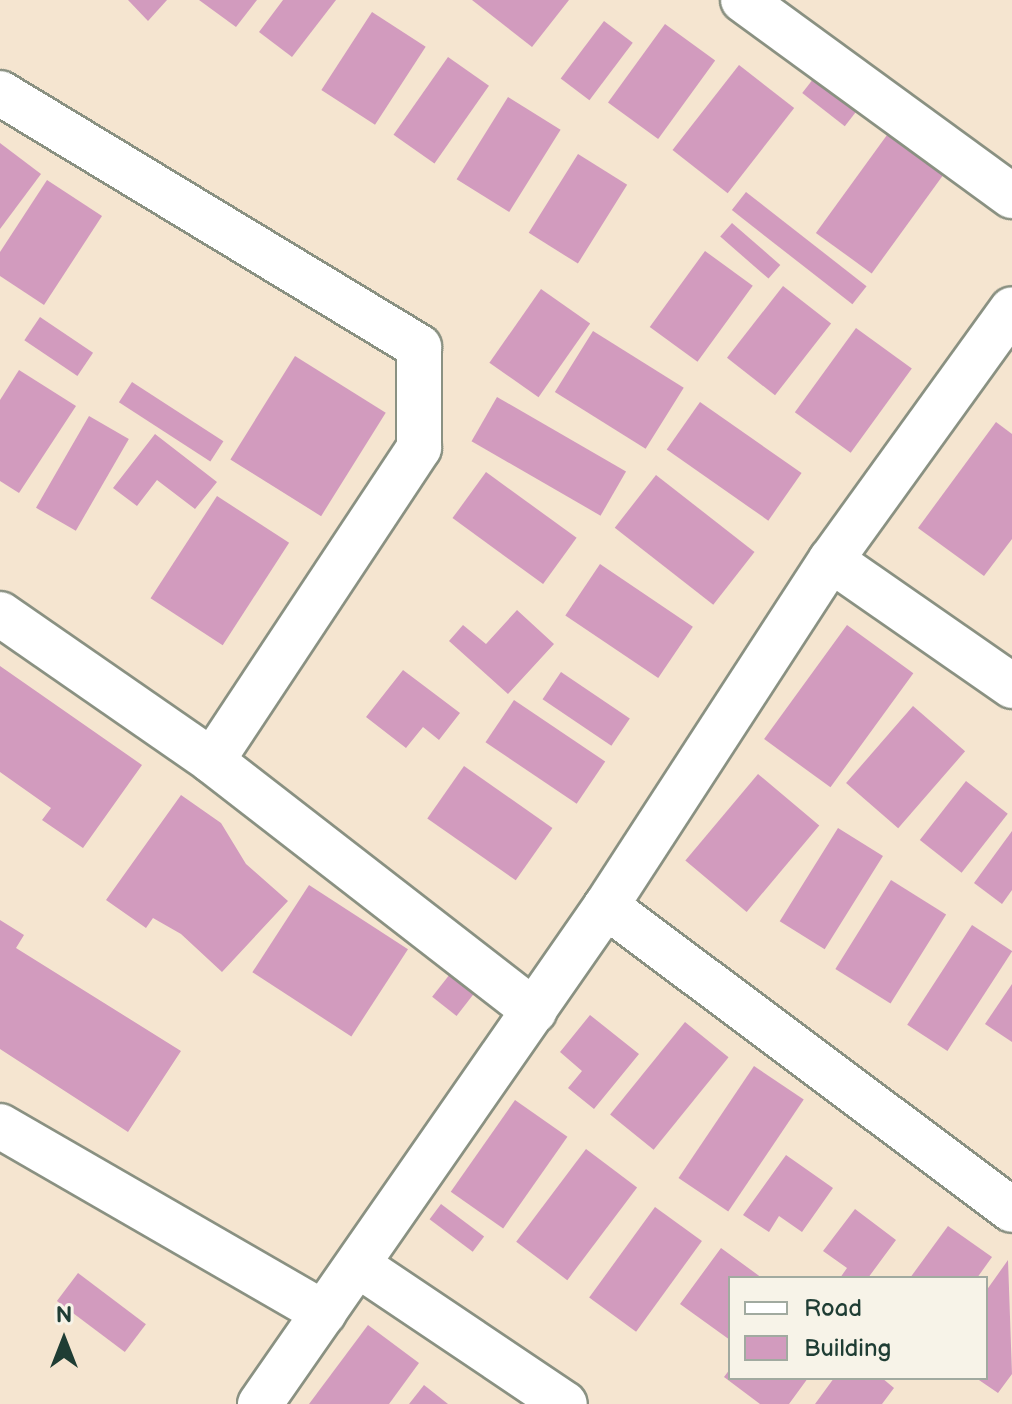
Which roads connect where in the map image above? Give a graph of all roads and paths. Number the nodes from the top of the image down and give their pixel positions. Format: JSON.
{"nodes":[{"id":1,"x":743,"y":0,"type":"edge"},
{"id":2,"x":0,"y":93,"type":"edge"},
{"id":3,"x":1012,"y":196,"type":"edge"},
{"id":4,"x":1012,"y":309,"type":"edge"},
{"id":5,"x":831,"y":560,"type":"junction"},
{"id":6,"x":0,"y":614,"type":"edge"},
{"id":7,"x":1012,"y":686,"type":"edge"},
{"id":8,"x":212,"y":761,"type":"junction"},
{"id":9,"x":606,"y":906,"type":"junction"},
{"id":10,"x":534,"y":1011,"type":"junction"},
{"id":11,"x":0,"y":1126,"type":"edge"},
{"id":12,"x":1012,"y":1210,"type":"edge"},
{"id":13,"x":358,"y":1265,"type":"junction"},
{"id":14,"x":324,"y":1313,"type":"junction"},
{"id":15,"x":260,"y":1404,"type":"edge"},
{"id":16,"x":565,"y":1404,"type":"edge"}],
"edges":[{"from":1,"to":3,"type":"street"},
{"from":2,"to":8,"type":"street"},
{"from":4,"to":5,"type":"street"},
{"from":5,"to":7,"type":"street"},
{"from":5,"to":9,"type":"street"},
{"from":6,"to":8,"type":"street"},
{"from":8,"to":10,"type":"street"},
{"from":9,"to":10,"type":"street"},
{"from":9,"to":12,"type":"street"},
{"from":10,"to":13,"type":"street"},
{"from":11,"to":14,"type":"street"},
{"from":13,"to":14,"type":"street"},
{"from":13,"to":16,"type":"street"},
{"from":14,"to":15,"type":"street"}]}
